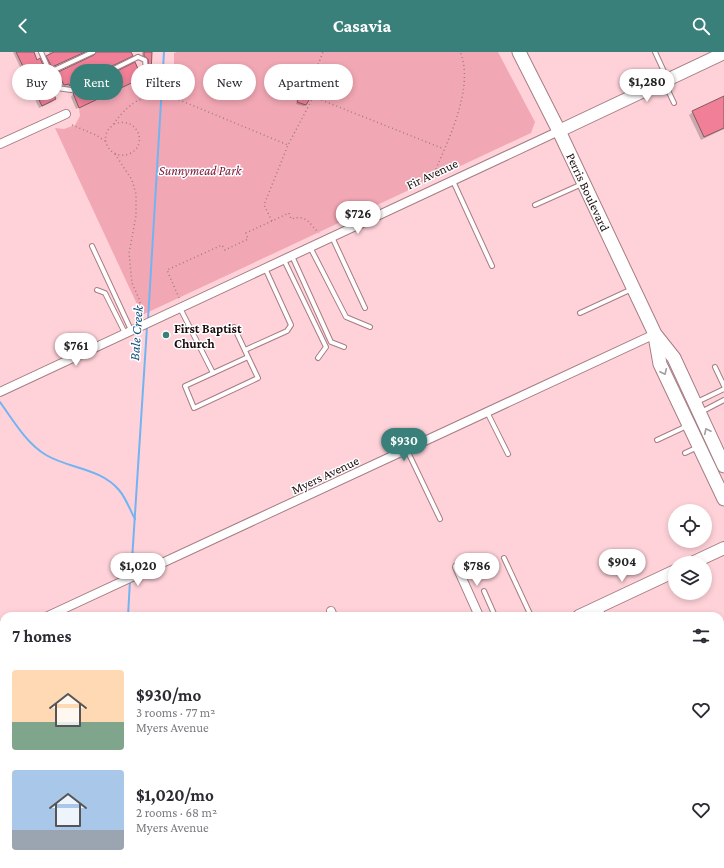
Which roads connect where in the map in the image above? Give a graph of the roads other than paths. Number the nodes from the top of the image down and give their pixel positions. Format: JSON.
{"nodes":[{"id":1,"x":42,"y":52,"type":"edge"},
{"id":2,"x":93,"y":52,"type":"edge"},
{"id":3,"x":519,"y":52,"type":"edge"},
{"id":4,"x":656,"y":52,"type":"edge"},
{"id":5,"x":724,"y":53,"type":"edge"},
{"id":6,"x":138,"y":54,"type":"edge"},
{"id":7,"x":47,"y":64,"type":"edge"},
{"id":8,"x":145,"y":64,"type":"edge"},
{"id":9,"x":62,"y":66,"type":"edge"},
{"id":10,"x":666,"y":81,"type":"junction"},
{"id":11,"x":62,"y":89,"type":"edge"},
{"id":12,"x":674,"y":103,"type":"dead end"},
{"id":13,"x":66,"y":114,"type":"dead end"},
{"id":14,"x":559,"y":131,"type":"junction"},
{"id":15,"x":0,"y":144,"type":"edge"},
{"id":16,"x":452,"y":180,"type":"junction"},
{"id":17,"x":584,"y":183,"type":"junction"},
{"id":18,"x":535,"y":205,"type":"dead end"},
{"id":19,"x":332,"y":236,"type":"junction"},
{"id":20,"x":92,"y":246,"type":"dead end"},
{"id":21,"x":310,"y":247,"type":"junction"},
{"id":22,"x":292,"y":255,"type":"junction"},
{"id":23,"x":283,"y":259,"type":"junction"},
{"id":24,"x":492,"y":266,"type":"dead end"},
{"id":25,"x":265,"y":268,"type":"junction"},
{"id":26,"x":634,"y":288,"type":"junction"},
{"id":27,"x":97,"y":290,"type":"dead end"},
{"id":28,"x":180,"y":307,"type":"junction"},
{"id":29,"x":365,"y":308,"type":"dead end"},
{"id":30,"x":580,"y":313,"type":"dead end"},
{"id":31,"x":234,"y":327,"type":"dead end"},
{"id":32,"x":370,"y":327,"type":"dead end"},
{"id":33,"x":128,"y":332,"type":"junction"},
{"id":34,"x":655,"y":334,"type":"junction"},
{"id":35,"x":344,"y":347,"type":"dead end"},
{"id":36,"x":245,"y":350,"type":"junction"},
{"id":37,"x":248,"y":357,"type":"junction"},
{"id":38,"x":318,"y":358,"type":"dead end"},
{"id":39,"x":715,"y":367,"type":"dead end"},
{"id":40,"x":213,"y":373,"type":"junction"},
{"id":41,"x":724,"y":388,"type":"edge"},
{"id":42,"x":1,"y":391,"type":"edge"},
{"id":43,"x":724,"y":400,"type":"edge"},
{"id":44,"x":697,"y":408,"type":"junction"},
{"id":45,"x":487,"y":412,"type":"junction"},
{"id":46,"x":689,"y":425,"type":"junction"},
{"id":47,"x":657,"y":440,"type":"dead end"},
{"id":48,"x":699,"y":447,"type":"junction"},
{"id":49,"x":407,"y":450,"type":"junction"},
{"id":50,"x":685,"y":453,"type":"dead end"},
{"id":51,"x":508,"y":454,"type":"dead end"},
{"id":52,"x":724,"y":466,"type":"edge"},
{"id":53,"x":724,"y":499,"type":"edge"},
{"id":54,"x":440,"y":519,"type":"dead end"},
{"id":55,"x":724,"y":548,"type":"edge"},
{"id":56,"x":707,"y":556,"type":"edge"},
{"id":57,"x":504,"y":558,"type":"dead end"},
{"id":58,"x":457,"y":567,"type":"dead end"},
{"id":59,"x":668,"y":575,"type":"edge"},
{"id":60,"x":484,"y":591,"type":"dead end"},
{"id":61,"x":602,"y":611,"type":"edge"},
{"id":62,"x":57,"y":612,"type":"edge"},
{"id":63,"x":477,"y":612,"type":"edge"},
{"id":64,"x":494,"y":612,"type":"edge"},
{"id":65,"x":529,"y":612,"type":"edge"}],
"edges":[{"from":1,"to":7,"type":"lane"},
{"from":2,"to":9,"type":"lane"},
{"from":3,"to":14,"type":"main road","name":"Perris Boulevard"},
{"from":4,"to":10,"type":"lane"},
{"from":5,"to":10,"type":"street","name":"Fir Avenue"},
{"from":6,"to":8,"type":"lane"},
{"from":6,"to":11,"type":"lane"},
{"from":10,"to":12,"type":"lane"},
{"from":10,"to":14,"type":"street","name":"Fir Avenue"},
{"from":13,"to":15,"type":"street"},
{"from":14,"to":16,"type":"street","name":"Fir Avenue"},
{"from":14,"to":17,"type":"main road","name":"Perris Boulevard"},
{"from":16,"to":19,"type":"street","name":"Fir Avenue"},
{"from":16,"to":24,"type":"lane"},
{"from":17,"to":18,"type":"lane"},
{"from":17,"to":26,"type":"main road","name":"Perris Boulevard"},
{"from":19,"to":21,"type":"street","name":"Fir Avenue"},
{"from":19,"to":29,"type":"lane"},
{"from":20,"to":33,"type":"lane"},
{"from":21,"to":22,"type":"street","name":"Fir Avenue"},
{"from":21,"to":32,"type":"lane"},
{"from":22,"to":23,"type":"street","name":"Fir Avenue"},
{"from":22,"to":35,"type":"lane"},
{"from":23,"to":25,"type":"street","name":"Fir Avenue"},
{"from":23,"to":38,"type":"lane"},
{"from":25,"to":28,"type":"street","name":"Fir Avenue"},
{"from":25,"to":36,"type":"lane"},
{"from":26,"to":30,"type":"lane"},
{"from":26,"to":34,"type":"main road","name":"Perris Boulevard"},
{"from":27,"to":33,"type":"lane"},
{"from":28,"to":33,"type":"street","name":"Fir Avenue"},
{"from":28,"to":40,"type":"lane"},
{"from":31,"to":36,"type":"lane"},
{"from":33,"to":42,"type":"street","name":"Fir Avenue"},
{"from":34,"to":44,"type":"main road","name":"Perris Boulevard"},
{"from":34,"to":45,"type":"street","name":"Myers Avenue"},
{"from":34,"to":46,"type":"main road","name":"Perris Boulevard","one_way":true},
{"from":36,"to":37,"type":"lane"},
{"from":37,"to":40,"type":"lane"},
{"from":37,"to":40,"type":"lane"},
{"from":39,"to":41,"type":"lane"},
{"from":41,"to":44,"type":"lane"},
{"from":43,"to":44,"type":"lane"},
{"from":52,"to":44,"type":"main road","name":"Perris Boulevard","one_way":true},
{"from":45,"to":49,"type":"street","name":"Myers Avenue"},
{"from":45,"to":51,"type":"lane"},
{"from":46,"to":47,"type":"lane"},
{"from":46,"to":48,"type":"main road","name":"Perris Boulevard"},
{"from":48,"to":50,"type":"lane"},
{"from":48,"to":53,"type":"main road","name":"Perris Boulevard"},
{"from":49,"to":54,"type":"lane"},
{"from":49,"to":62,"type":"street","name":"Myers Avenue"},
{"from":55,"to":56,"type":"street"},
{"from":57,"to":65,"type":"lane"},
{"from":58,"to":63,"type":"street"},
{"from":59,"to":61,"type":"street"},
{"from":60,"to":64,"type":"lane"}]}
